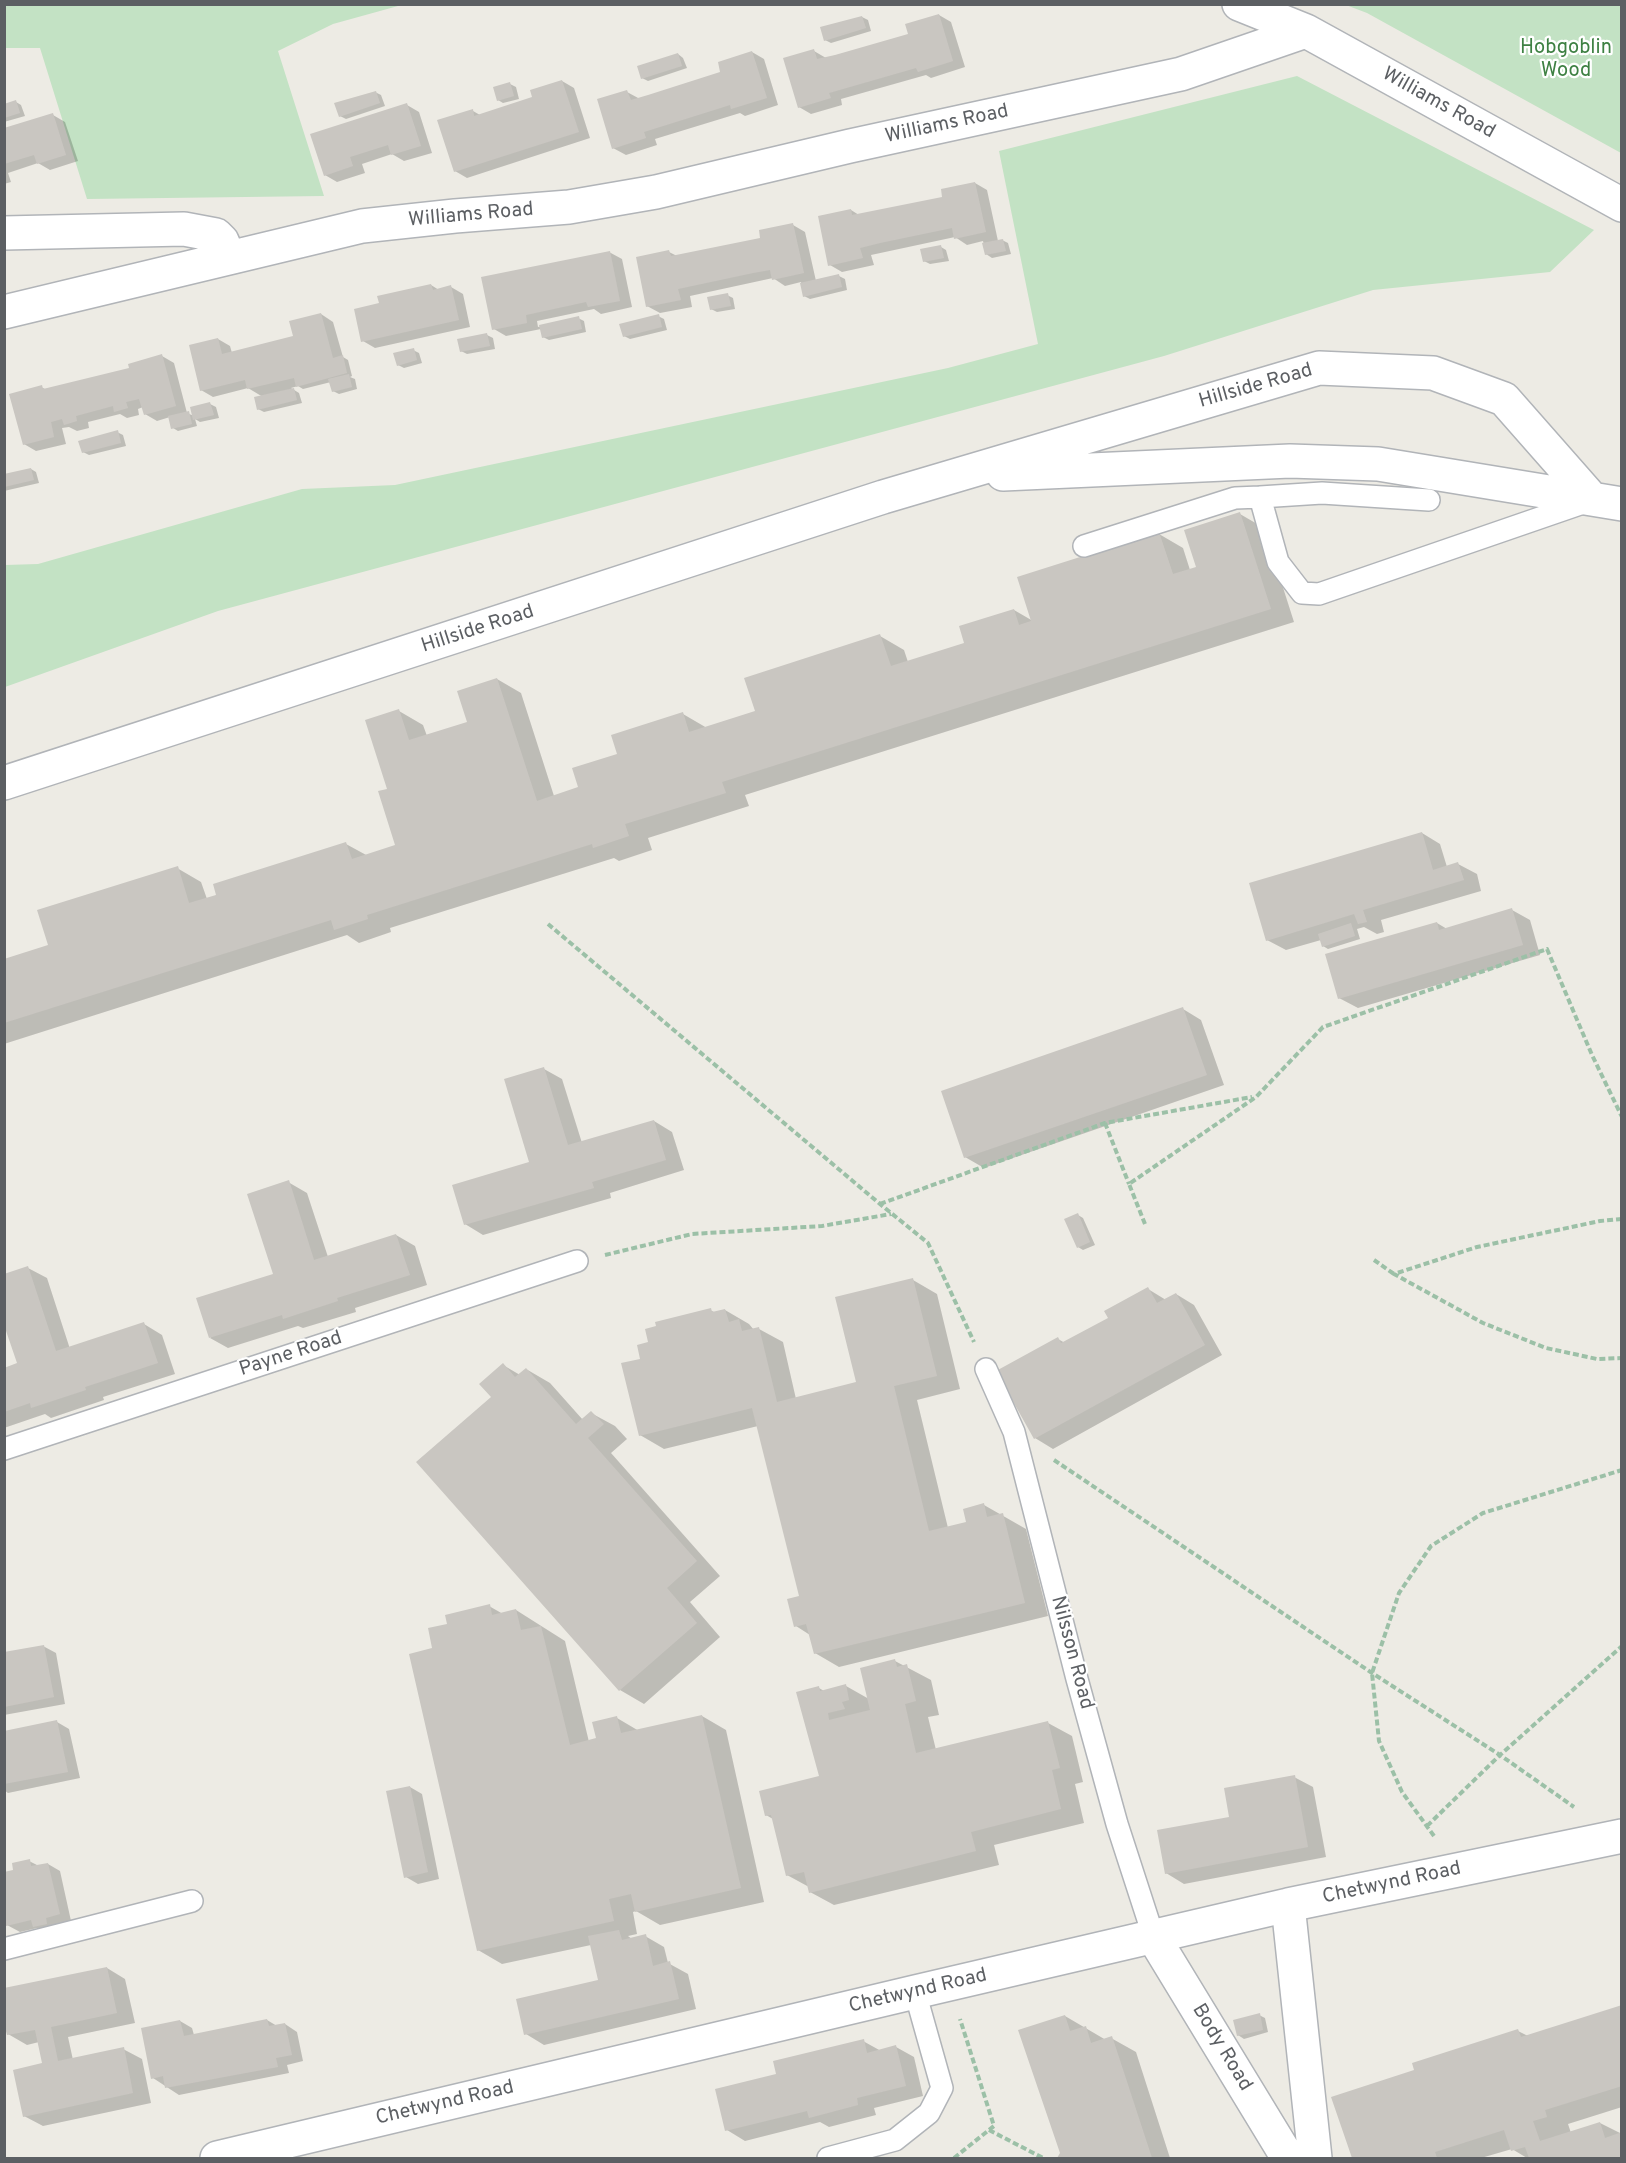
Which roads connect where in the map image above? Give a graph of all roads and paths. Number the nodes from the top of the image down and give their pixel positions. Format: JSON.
{"nodes":[{"id":1,"x":1239,"y":4,"type":"edge"},
{"id":2,"x":1306,"y":31,"type":"junction"},
{"id":3,"x":1622,"y":206,"type":"edge"},
{"id":4,"x":4,"y":232,"type":"edge"},
{"id":5,"x":229,"y":257,"type":"junction"},
{"id":6,"x":4,"y":312,"type":"edge"},
{"id":7,"x":951,"y":476,"type":"junction"},
{"id":8,"x":1260,"y":497,"type":"junction"},
{"id":9,"x":1429,"y":500,"type":"dead end"},
{"id":10,"x":1607,"y":501,"type":"edge"},
{"id":11,"x":1084,"y":546,"type":"dead end"},
{"id":12,"x":4,"y":783,"type":"edge"},
{"id":13,"x":548,"y":924,"type":"dead end"},
{"id":14,"x":1256,"y":1097,"type":"junction"},
{"id":15,"x":1622,"y":1117,"type":"edge"},
{"id":16,"x":1105,"y":1123,"type":"junction"},
{"id":17,"x":1129,"y":1184,"type":"junction"},
{"id":18,"x":880,"y":1204,"type":"junction"},
{"id":19,"x":892,"y":1214,"type":"junction"},
{"id":20,"x":1622,"y":1219,"type":"edge"},
{"id":21,"x":1145,"y":1224,"type":"dead end"},
{"id":22,"x":1374,"y":1260,"type":"dead end"},
{"id":23,"x":577,"y":1262,"type":"joint"},
{"id":24,"x":1394,"y":1274,"type":"junction"},
{"id":25,"x":1622,"y":1358,"type":"edge"},
{"id":26,"x":986,"y":1369,"type":"joint"},
{"id":27,"x":1014,"y":1432,"type":"junction"},
{"id":28,"x":4,"y":1449,"type":"edge"},
{"id":29,"x":1622,"y":1470,"type":"edge"},
{"id":30,"x":1622,"y":1646,"type":"edge"},
{"id":31,"x":1372,"y":1673,"type":"junction"},
{"id":32,"x":1500,"y":1755,"type":"junction"},
{"id":33,"x":1427,"y":1826,"type":"junction"},
{"id":34,"x":1620,"y":1837,"type":"edge"},
{"id":35,"x":1459,"y":1870,"type":"junction"},
{"id":36,"x":192,"y":1901,"type":"dead end"},
{"id":37,"x":1288,"y":1905,"type":"junction"},
{"id":38,"x":1154,"y":1938,"type":"junction"},
{"id":39,"x":4,"y":1949,"type":"edge"},
{"id":40,"x":915,"y":1992,"type":"junction"},
{"id":41,"x":989,"y":2130,"type":"dead end"},
{"id":42,"x":217,"y":2158,"type":"edge"},
{"id":43,"x":828,"y":2158,"type":"edge"},
{"id":44,"x":1043,"y":2158,"type":"edge"},
{"id":45,"x":1288,"y":2158,"type":"edge"},
{"id":46,"x":1315,"y":2158,"type":"edge"}],
"edges":[{"from":1,"to":2,"type":"street"},
{"from":2,"to":3,"type":"street","name":"Williams Road"},
{"from":2,"to":5,"type":"street","name":"Williams Road"},
{"from":4,"to":5,"type":"street"},
{"from":5,"to":6,"type":"street","name":"Williams Road"},
{"from":7,"to":10,"type":"street","name":"Hillside Road"},
{"from":7,"to":10,"type":"street","name":"Hillside Road"},
{"from":7,"to":12,"type":"street","name":"Hillside Road"},
{"from":8,"to":9,"type":"lane"},
{"from":8,"to":10,"type":"lane"},
{"from":8,"to":11,"type":"lane"},
{"from":13,"to":18,"type":"path"},
{"from":14,"to":15,"type":"path"},
{"from":14,"to":16,"type":"path"},
{"from":14,"to":17,"type":"path"},
{"from":16,"to":17,"type":"path"},
{"from":16,"to":18,"type":"path"},
{"from":17,"to":21,"type":"path"},
{"from":18,"to":19,"type":"path"},
{"from":19,"to":23,"type":"path"},
{"from":19,"to":26,"type":"path"},
{"from":20,"to":24,"type":"path"},
{"from":22,"to":24,"type":"path"},
{"from":23,"to":28,"type":"lane","name":"Payne Road"},
{"from":24,"to":25,"type":"path"},
{"from":26,"to":27,"type":"lane","name":"Nilsson Road"},
{"from":27,"to":31,"type":"path"},
{"from":27,"to":38,"type":"lane","name":"Nilsson Road"},
{"from":29,"to":31,"type":"path"},
{"from":30,"to":32,"type":"path"},
{"from":31,"to":32,"type":"path"},
{"from":31,"to":33,"type":"path"},
{"from":32,"to":33,"type":"path"},
{"from":32,"to":34,"type":"path"},
{"from":33,"to":35,"type":"path"},
{"from":34,"to":35,"type":"street","name":"Chetwynd Road"},
{"from":35,"to":37,"type":"street","name":"Chetwynd Road"},
{"from":36,"to":39,"type":"lane"},
{"from":37,"to":38,"type":"street","name":"Chetwynd Road"},
{"from":37,"to":46,"type":"street"},
{"from":38,"to":40,"type":"street","name":"Chetwynd Road"},
{"from":38,"to":45,"type":"street","name":"Body Road"},
{"from":40,"to":42,"type":"street","name":"Chetwynd Road"},
{"from":40,"to":43,"type":"lane"},
{"from":41,"to":44,"type":"path"}]}
